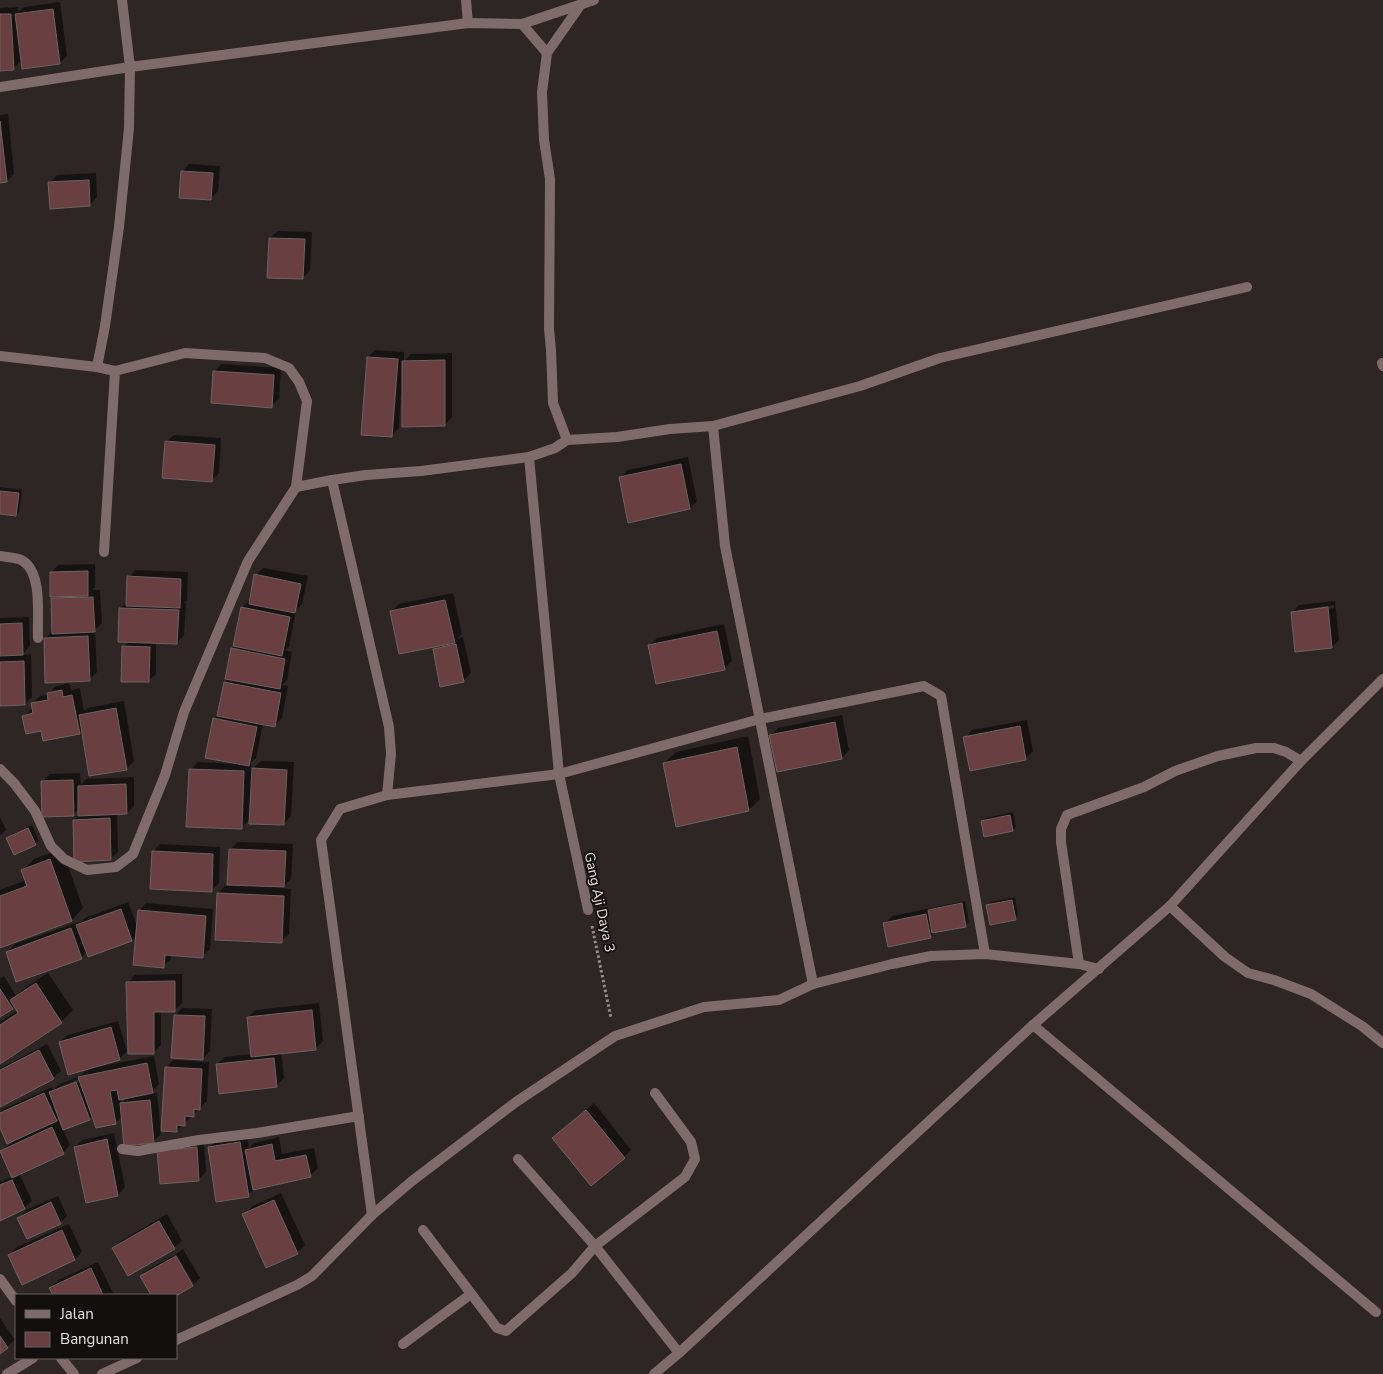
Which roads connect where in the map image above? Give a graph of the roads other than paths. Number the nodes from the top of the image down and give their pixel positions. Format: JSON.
{"nodes":[{"id":1,"x":122,"y":0,"type":"edge"},
{"id":2,"x":466,"y":0,"type":"edge"},
{"id":3,"x":594,"y":0,"type":"edge"},
{"id":4,"x":582,"y":1,"type":"edge"},
{"id":5,"x":468,"y":23,"type":"junction"},
{"id":6,"x":522,"y":24,"type":"junction"},
{"id":7,"x":547,"y":53,"type":"junction"},
{"id":8,"x":130,"y":67,"type":"junction"},
{"id":9,"x":0,"y":87,"type":"edge"},
{"id":10,"x":1247,"y":287,"type":"dead end"},
{"id":11,"x":0,"y":356,"type":"edge"},
{"id":12,"x":97,"y":367,"type":"junction"},
{"id":13,"x":115,"y":371,"type":"junction"},
{"id":14,"x":713,"y":426,"type":"junction"},
{"id":15,"x":567,"y":440,"type":"junction"},
{"id":16,"x":528,"y":457,"type":"junction"},
{"id":17,"x":332,"y":480,"type":"junction"},
{"id":18,"x":296,"y":487,"type":"junction"},
{"id":19,"x":104,"y":552,"type":"dead end"},
{"id":20,"x":0,"y":556,"type":"edge"},
{"id":21,"x":38,"y":638,"type":"dead end"},
{"id":22,"x":1383,"y":679,"type":"edge"},
{"id":23,"x":760,"y":719,"type":"junction"},
{"id":24,"x":1301,"y":761,"type":"junction"},
{"id":25,"x":0,"y":770,"type":"edge"},
{"id":26,"x":559,"y":774,"type":"junction"},
{"id":27,"x":387,"y":795,"type":"junction"},
{"id":28,"x":1170,"y":906,"type":"junction"},
{"id":29,"x":588,"y":910,"type":"road end"},
{"id":30,"x":985,"y":954,"type":"junction"},
{"id":31,"x":1078,"y":964,"type":"junction"},
{"id":32,"x":1099,"y":969,"type":"junction"},
{"id":33,"x":813,"y":984,"type":"junction"},
{"id":34,"x":1033,"y":1025,"type":"junction"},
{"id":35,"x":1383,"y":1043,"type":"edge"},
{"id":36,"x":655,"y":1093,"type":"dead end"},
{"id":37,"x":358,"y":1116,"type":"junction"},
{"id":38,"x":122,"y":1148,"type":"dead end"},
{"id":39,"x":518,"y":1159,"type":"dead end"},
{"id":40,"x":372,"y":1215,"type":"junction"},
{"id":41,"x":423,"y":1230,"type":"dead end"},
{"id":42,"x":595,"y":1246,"type":"junction"},
{"id":43,"x":0,"y":1279,"type":"edge"},
{"id":44,"x":471,"y":1294,"type":"junction"},
{"id":45,"x":15,"y":1299,"type":"edge"},
{"id":46,"x":1376,"y":1312,"type":"dead end"},
{"id":47,"x":178,"y":1339,"type":"edge"},
{"id":48,"x":403,"y":1344,"type":"dead end"},
{"id":49,"x":679,"y":1353,"type":"junction"},
{"id":50,"x":31,"y":1359,"type":"edge"},
{"id":51,"x":62,"y":1359,"type":"edge"},
{"id":52,"x":135,"y":1359,"type":"edge"},
{"id":53,"x":7,"y":1374,"type":"edge"},
{"id":54,"x":74,"y":1374,"type":"edge"},
{"id":55,"x":102,"y":1374,"type":"edge"},
{"id":56,"x":654,"y":1374,"type":"edge"}],
"edges":[{"from":1,"to":8,"type":"street"},
{"from":2,"to":5,"type":"street"},
{"from":3,"to":4,"type":"street"},
{"from":4,"to":6,"type":"street"},
{"from":4,"to":7,"type":"street"},
{"from":5,"to":6,"type":"street"},
{"from":5,"to":8,"type":"street"},
{"from":6,"to":7,"type":"street"},
{"from":7,"to":15,"type":"street"},
{"from":8,"to":9,"type":"street"},
{"from":8,"to":12,"type":"street"},
{"from":10,"to":14,"type":"street"},
{"from":11,"to":12,"type":"street"},
{"from":12,"to":13,"type":"street"},
{"from":13,"to":18,"type":"street"},
{"from":13,"to":19,"type":"street"},
{"from":14,"to":15,"type":"street"},
{"from":14,"to":23,"type":"street"},
{"from":15,"to":16,"type":"street"},
{"from":16,"to":17,"type":"street"},
{"from":16,"to":26,"type":"street","name":"Gang Aji Daya 3"},
{"from":17,"to":18,"type":"street"},
{"from":17,"to":27,"type":"street"},
{"from":18,"to":25,"type":"street"},
{"from":20,"to":21,"type":"street"},
{"from":22,"to":24,"type":"street"},
{"from":23,"to":26,"type":"street"},
{"from":23,"to":30,"type":"street"},
{"from":23,"to":33,"type":"street"},
{"from":24,"to":28,"type":"street"},
{"from":24,"to":31,"type":"street"},
{"from":26,"to":27,"type":"street"},
{"from":26,"to":29,"type":"street","name":"Gang Aji Daya 3"},
{"from":27,"to":37,"type":"street"},
{"from":28,"to":32,"type":"street"},
{"from":28,"to":35,"type":"street"},
{"from":30,"to":31,"type":"street"},
{"from":30,"to":33,"type":"street"},
{"from":31,"to":32,"type":"street"},
{"from":32,"to":34,"type":"street"},
{"from":33,"to":40,"type":"street"},
{"from":34,"to":46,"type":"street"},
{"from":34,"to":49,"type":"street"},
{"from":36,"to":42,"type":"street"},
{"from":37,"to":38,"type":"street"},
{"from":37,"to":40,"type":"street"},
{"from":39,"to":42,"type":"street"},
{"from":40,"to":47,"type":"street"},
{"from":41,"to":44,"type":"street"},
{"from":42,"to":44,"type":"street"},
{"from":42,"to":49,"type":"street"},
{"from":43,"to":45,"type":"street"},
{"from":44,"to":48,"type":"street"},
{"from":49,"to":56,"type":"street"},
{"from":50,"to":53,"type":"street"},
{"from":51,"to":54,"type":"street"},
{"from":52,"to":55,"type":"street"}]}
